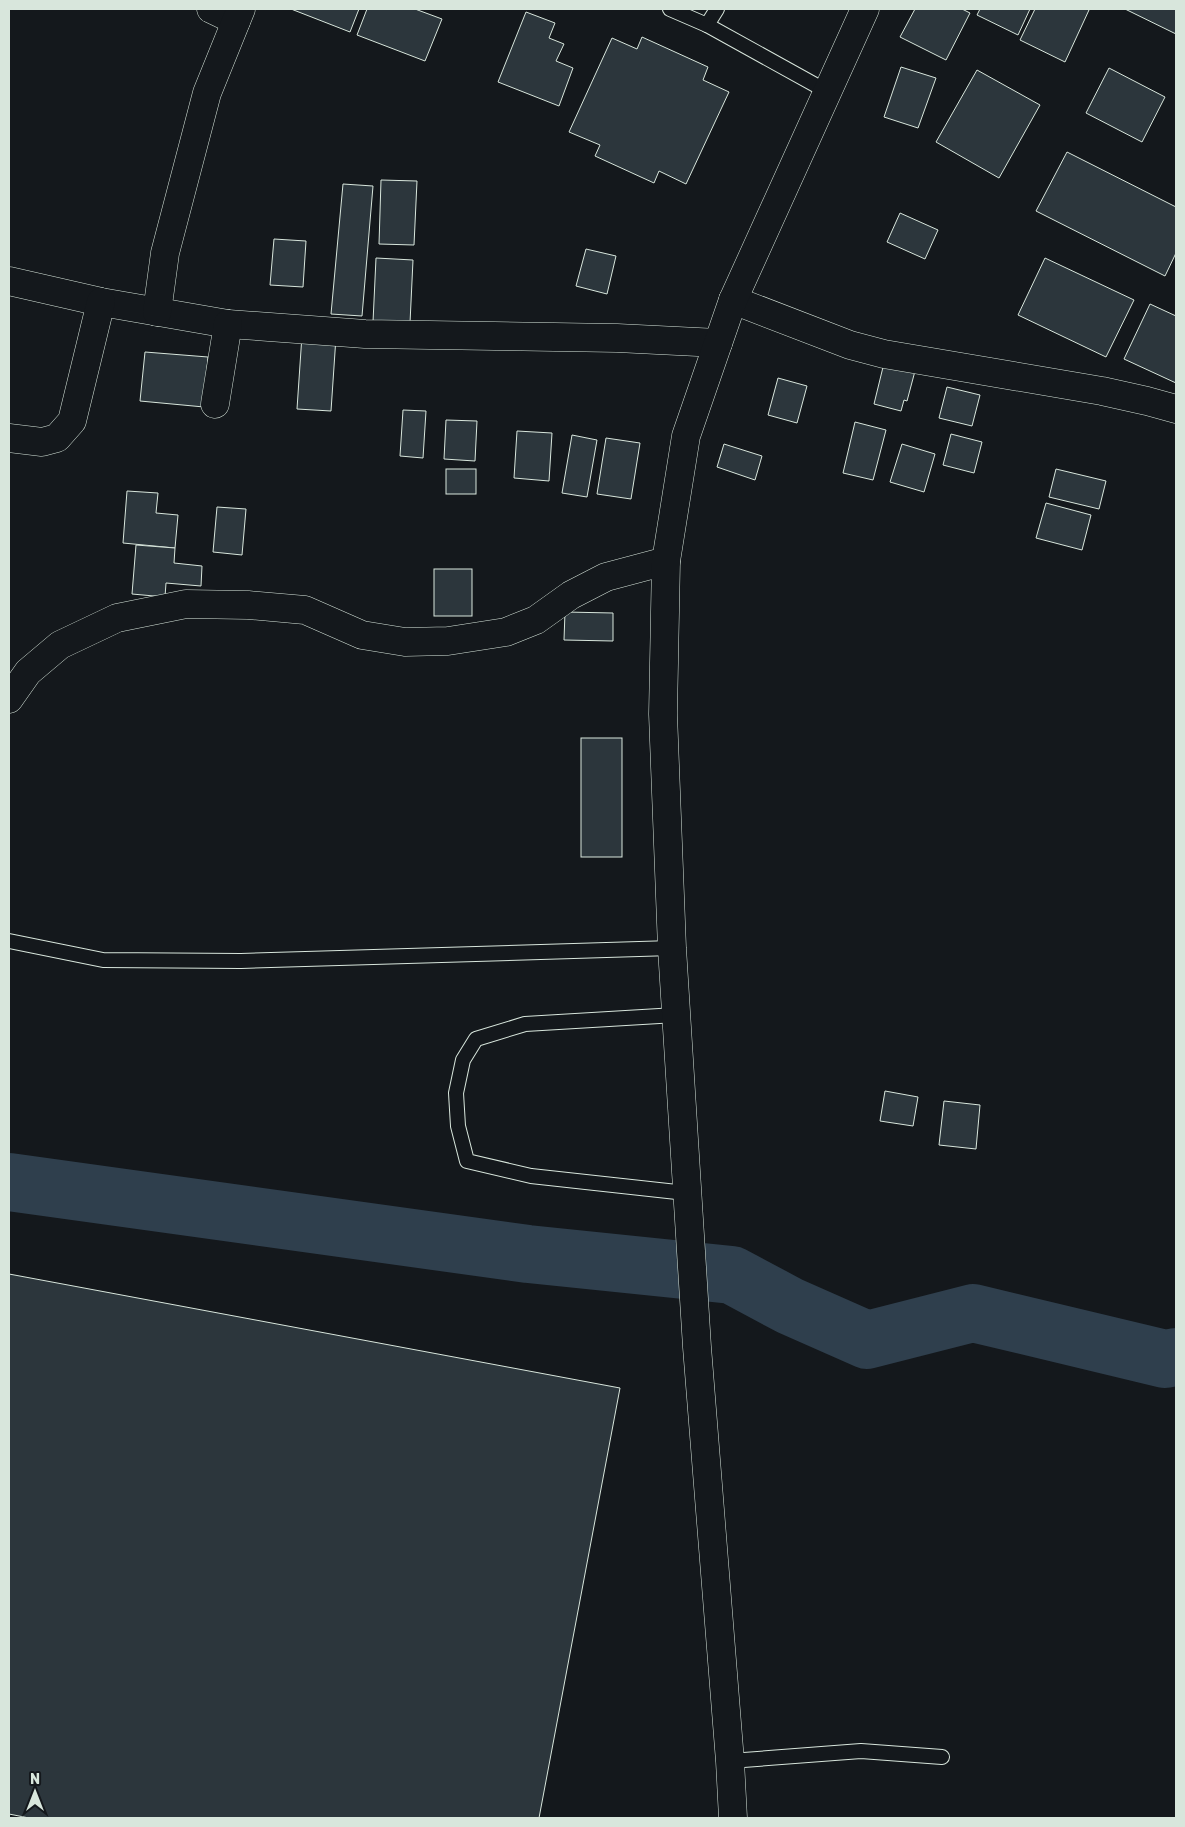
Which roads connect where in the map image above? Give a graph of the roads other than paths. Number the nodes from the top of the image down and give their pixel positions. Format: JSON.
{"nodes":[{"id":1,"x":211,"y":9,"type":"edge"},
{"id":2,"x":670,"y":9,"type":"edge"},
{"id":3,"x":717,"y":9,"type":"edge"},
{"id":4,"x":865,"y":9,"type":"edge"},
{"id":5,"x":239,"y":15,"type":"edge"},
{"id":6,"x":707,"y":25,"type":"junction"},
{"id":7,"x":828,"y":92,"type":"junction"},
{"id":8,"x":9,"y":281,"type":"edge"},
{"id":9,"x":733,"y":300,"type":"junction"},
{"id":10,"x":101,"y":302,"type":"junction"},
{"id":11,"x":157,"y":312,"type":"junction"},
{"id":12,"x":228,"y":324,"type":"junction"},
{"id":13,"x":718,"y":343,"type":"junction"},
{"id":14,"x":216,"y":404,"type":"dead end"},
{"id":15,"x":1176,"y":409,"type":"edge"},
{"id":16,"x":9,"y":438,"type":"edge"},
{"id":17,"x":666,"y":561,"type":"junction"},
{"id":18,"x":9,"y":699,"type":"edge"},
{"id":19,"x":9,"y":941,"type":"edge"},
{"id":20,"x":672,"y":948,"type":"junction"},
{"id":21,"x":676,"y":1015,"type":"junction"},
{"id":22,"x":686,"y":1193,"type":"junction"},
{"id":23,"x":942,"y":1757,"type":"dead end"},
{"id":24,"x":730,"y":1761,"type":"junction"},
{"id":25,"x":733,"y":1818,"type":"edge"}],
"edges":[{"from":1,"to":5,"type":"main road"},
{"from":2,"to":6,"type":"lane"},
{"from":3,"to":6,"type":"lane"},
{"from":4,"to":7,"type":"main road"},
{"from":5,"to":11,"type":"main road"},
{"from":6,"to":7,"type":"lane"},
{"from":7,"to":9,"type":"main road"},
{"from":8,"to":10,"type":"main road"},
{"from":9,"to":13,"type":"main road"},
{"from":9,"to":15,"type":"main road"},
{"from":10,"to":11,"type":"main road"},
{"from":10,"to":16,"type":"main road"},
{"from":11,"to":12,"type":"main road"},
{"from":12,"to":13,"type":"main road"},
{"from":12,"to":14,"type":"main road"},
{"from":13,"to":17,"type":"main road"},
{"from":17,"to":18,"type":"main road"},
{"from":17,"to":20,"type":"main road"},
{"from":19,"to":20,"type":"lane"},
{"from":20,"to":21,"type":"main road"},
{"from":21,"to":22,"type":"main road"},
{"from":21,"to":22,"type":"lane"},
{"from":22,"to":24,"type":"main road"},
{"from":23,"to":24,"type":"lane"},
{"from":24,"to":25,"type":"main road"}]}
